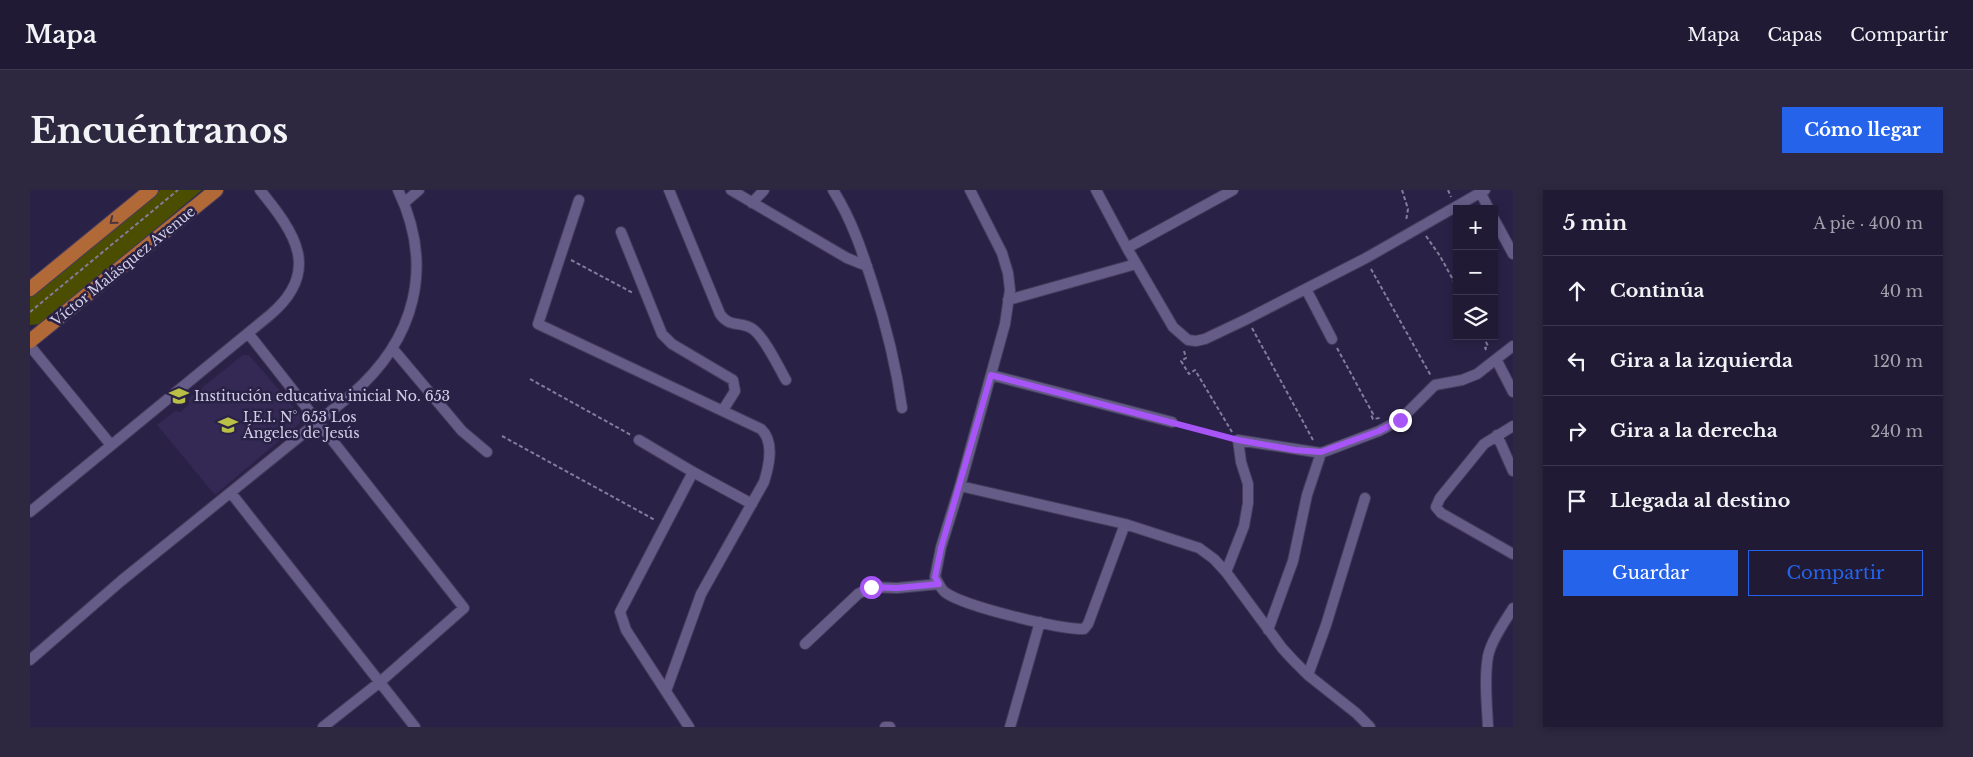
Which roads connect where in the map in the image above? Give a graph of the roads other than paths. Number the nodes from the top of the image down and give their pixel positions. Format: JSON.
{"nodes":[{"id":1,"x":151,"y":190,"type":"edge"},
{"id":2,"x":216,"y":190,"type":"edge"},
{"id":3,"x":260,"y":190,"type":"edge"},
{"id":4,"x":398,"y":190,"type":"edge"},
{"id":5,"x":420,"y":190,"type":"edge"},
{"id":6,"x":669,"y":190,"type":"edge"},
{"id":7,"x":731,"y":190,"type":"edge"},
{"id":8,"x":764,"y":190,"type":"edge"},
{"id":9,"x":833,"y":190,"type":"edge"},
{"id":10,"x":970,"y":190,"type":"edge"},
{"id":11,"x":1096,"y":190,"type":"edge"},
{"id":12,"x":1233,"y":190,"type":"edge"},
{"id":13,"x":1483,"y":191,"type":"edge"},
{"id":14,"x":579,"y":200,"type":"dead end"},
{"id":15,"x":404,"y":203,"type":"junction"},
{"id":16,"x":752,"y":203,"type":"junction"},
{"id":17,"x":1488,"y":205,"type":"edge"},
{"id":18,"x":1498,"y":226,"type":"edge"},
{"id":19,"x":621,"y":232,"type":"dead end"},
{"id":20,"x":1126,"y":248,"type":"junction"},
{"id":21,"x":1513,"y":254,"type":"edge"},
{"id":22,"x":1136,"y":264,"type":"junction"},
{"id":23,"x":867,"y":266,"type":"junction"},
{"id":24,"x":30,"y":289,"type":"edge"},
{"id":25,"x":1306,"y":289,"type":"junction"},
{"id":26,"x":1008,"y":300,"type":"junction"},
{"id":27,"x":248,"y":333,"type":"junction"},
{"id":28,"x":30,"y":341,"type":"edge"},
{"id":29,"x":1334,"y":342,"type":"road end"},
{"id":30,"x":30,"y":346,"type":"edge"},
{"id":31,"x":1513,"y":346,"type":"edge"},
{"id":32,"x":393,"y":350,"type":"junction"},
{"id":33,"x":1496,"y":359,"type":"junction"},
{"id":34,"x":991,"y":375,"type":"junction"},
{"id":35,"x":786,"y":380,"type":"dead end"},
{"id":36,"x":1513,"y":392,"type":"edge"},
{"id":37,"x":902,"y":408,"type":"dead end"},
{"id":38,"x":723,"y":410,"type":"junction"},
{"id":39,"x":318,"y":422,"type":"junction"},
{"id":40,"x":1172,"y":422,"type":"road end"},
{"id":41,"x":1513,"y":426,"type":"edge"},
{"id":42,"x":1497,"y":435,"type":"junction"},
{"id":43,"x":639,"y":440,"type":"road end"},
{"id":44,"x":111,"y":445,"type":"junction"},
{"id":45,"x":486,"y":452,"type":"dead end"},
{"id":46,"x":1321,"y":452,"type":"junction"},
{"id":47,"x":1513,"y":471,"type":"edge"},
{"id":48,"x":693,"y":472,"type":"junction"},
{"id":49,"x":960,"y":486,"type":"junction"},
{"id":50,"x":231,"y":493,"type":"junction"},
{"id":51,"x":1364,"y":498,"type":"dead end"},
{"id":52,"x":752,"y":504,"type":"junction"},
{"id":53,"x":30,"y":512,"type":"edge"},
{"id":54,"x":1124,"y":524,"type":"junction"},
{"id":55,"x":1513,"y":554,"type":"edge"},
{"id":56,"x":1226,"y":572,"type":"junction"},
{"id":57,"x":939,"y":584,"type":"junction"},
{"id":58,"x":1513,"y":608,"type":"edge"},
{"id":59,"x":1040,"y":622,"type":"junction"},
{"id":60,"x":1268,"y":630,"type":"junction"},
{"id":61,"x":805,"y":644,"type":"dead end"},
{"id":62,"x":30,"y":660,"type":"edge"},
{"id":63,"x":1308,"y":675,"type":"junction"},
{"id":64,"x":380,"y":682,"type":"junction"},
{"id":65,"x":666,"y":691,"type":"junction"},
{"id":66,"x":323,"y":727,"type":"edge"},
{"id":67,"x":415,"y":727,"type":"edge"},
{"id":68,"x":689,"y":727,"type":"edge"},
{"id":69,"x":884,"y":727,"type":"edge"},
{"id":70,"x":890,"y":727,"type":"edge"},
{"id":71,"x":1010,"y":727,"type":"edge"},
{"id":72,"x":1370,"y":727,"type":"edge"},
{"id":73,"x":1488,"y":727,"type":"edge"}],
"edges":[{"from":1,"to":24,"type":"main road","one_way":true},
{"from":2,"to":28,"type":"main road","name":"Víctor Malásquez Avenue"},
{"from":3,"to":27,"type":"street"},
{"from":4,"to":15,"type":"street"},
{"from":5,"to":15,"type":"street"},
{"from":6,"to":35,"type":"street"},
{"from":7,"to":16,"type":"street"},
{"from":8,"to":16,"type":"street"},
{"from":9,"to":23,"type":"street"},
{"from":10,"to":26,"type":"street"},
{"from":11,"to":20,"type":"street"},
{"from":12,"to":20,"type":"street"},
{"from":13,"to":17,"type":"street"},
{"from":13,"to":25,"type":"street"},
{"from":14,"to":38,"type":"street"},
{"from":15,"to":32,"type":"street"},
{"from":16,"to":23,"type":"street"},
{"from":18,"to":21,"type":"street"},
{"from":19,"to":38,"type":"street"},
{"from":20,"to":22,"type":"street"},
{"from":22,"to":25,"type":"street"},
{"from":22,"to":26,"type":"street"},
{"from":23,"to":37,"type":"street"},
{"from":25,"to":29,"type":"street"},
{"from":26,"to":34,"type":"street"},
{"from":27,"to":39,"type":"street"},
{"from":27,"to":44,"type":"street"},
{"from":30,"to":44,"type":"street"},
{"from":31,"to":33,"type":"street"},
{"from":32,"to":39,"type":"street"},
{"from":32,"to":45,"type":"street"},
{"from":33,"to":36,"type":"street"},
{"from":33,"to":46,"type":"street"},
{"from":34,"to":40,"type":"street"},
{"from":34,"to":49,"type":"street"},
{"from":38,"to":52,"type":"street"},
{"from":39,"to":50,"type":"street"},
{"from":39,"to":64,"type":"street"},
{"from":41,"to":42,"type":"street"},
{"from":42,"to":47,"type":"street"},
{"from":42,"to":55,"type":"street"},
{"from":43,"to":48,"type":"street"},
{"from":44,"to":53,"type":"street"},
{"from":46,"to":56,"type":"street"},
{"from":46,"to":60,"type":"street"},
{"from":48,"to":52,"type":"street"},
{"from":48,"to":65,"type":"street"},
{"from":49,"to":54,"type":"street"},
{"from":49,"to":57,"type":"street"},
{"from":50,"to":62,"type":"street"},
{"from":50,"to":64,"type":"street"},
{"from":51,"to":63,"type":"street"},
{"from":52,"to":65,"type":"street"},
{"from":54,"to":56,"type":"street"},
{"from":54,"to":59,"type":"street"},
{"from":56,"to":60,"type":"street"},
{"from":57,"to":59,"type":"street"},
{"from":57,"to":61,"type":"street"},
{"from":58,"to":73,"type":"street"},
{"from":59,"to":71,"type":"street"},
{"from":60,"to":63,"type":"street"},
{"from":63,"to":72,"type":"street"},
{"from":64,"to":66,"type":"street"},
{"from":64,"to":67,"type":"street"},
{"from":65,"to":68,"type":"street"},
{"from":69,"to":70,"type":"street"}]}
